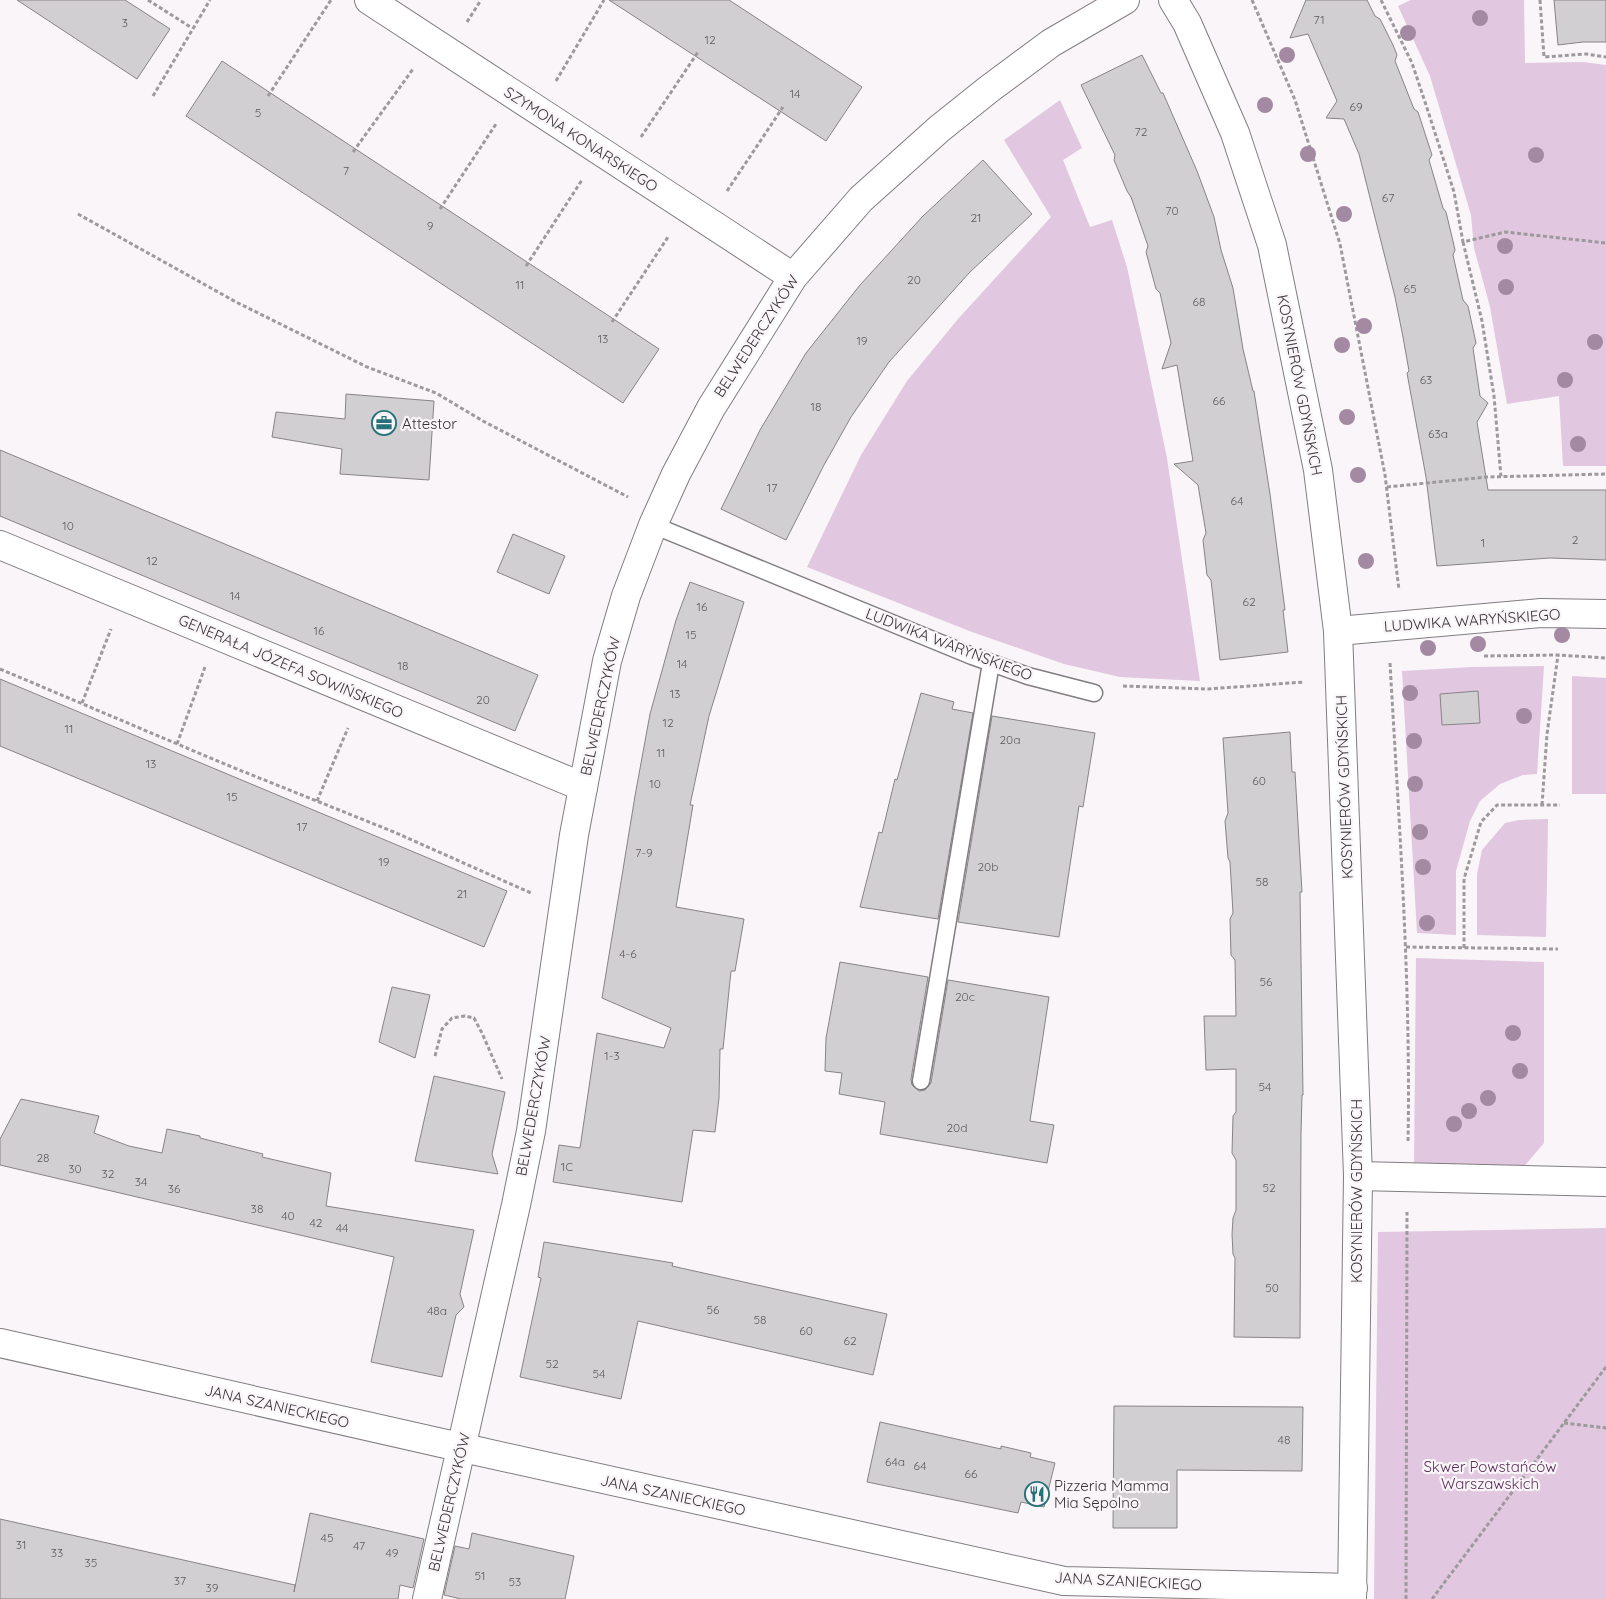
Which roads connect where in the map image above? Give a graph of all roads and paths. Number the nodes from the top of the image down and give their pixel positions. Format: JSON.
{"nodes":[{"id":1,"x":148,"y":0,"type":"edge"},
{"id":2,"x":210,"y":0,"type":"edge"},
{"id":3,"x":331,"y":0,"type":"edge"},
{"id":4,"x":369,"y":0,"type":"edge"},
{"id":5,"x":481,"y":0,"type":"edge"},
{"id":6,"x":604,"y":0,"type":"edge"},
{"id":7,"x":1125,"y":0,"type":"edge"},
{"id":8,"x":1173,"y":0,"type":"edge"},
{"id":9,"x":1252,"y":0,"type":"edge"},
{"id":10,"x":1381,"y":0,"type":"edge"},
{"id":11,"x":1540,"y":0,"type":"edge"},
{"id":12,"x":192,"y":28,"type":"junction"},
{"id":13,"x":462,"y":30,"type":"dead end"},
{"id":14,"x":698,"y":52,"type":"dead end"},
{"id":15,"x":1606,"y":57,"type":"edge"},
{"id":16,"x":416,"y":65,"type":"dead end"},
{"id":17,"x":551,"y":88,"type":"dead end"},
{"id":18,"x":153,"y":96,"type":"dead end"},
{"id":19,"x":268,"y":96,"type":"dead end"},
{"id":20,"x":783,"y":107,"type":"dead end"},
{"id":21,"x":499,"y":119,"type":"dead end"},
{"id":22,"x":636,"y":145,"type":"dead end"},
{"id":23,"x":354,"y":152,"type":"dead end"},
{"id":24,"x":585,"y":176,"type":"dead end"},
{"id":25,"x":726,"y":192,"type":"dead end"},
{"id":26,"x":440,"y":209,"type":"dead end"},
{"id":27,"x":78,"y":214,"type":"dead end"},
{"id":28,"x":671,"y":232,"type":"dead end"},
{"id":29,"x":1463,"y":242,"type":"junction"},
{"id":30,"x":1606,"y":243,"type":"edge"},
{"id":31,"x":526,"y":266,"type":"dead end"},
{"id":32,"x":793,"y":277,"type":"junction"},
{"id":33,"x":612,"y":322,"type":"dead end"},
{"id":34,"x":1606,"y":474,"type":"edge"},
{"id":35,"x":1501,"y":477,"type":"junction"},
{"id":36,"x":1387,"y":487,"type":"junction"},
{"id":37,"x":634,"y":500,"type":"dead end"},
{"id":38,"x":653,"y":525,"type":"junction"},
{"id":39,"x":0,"y":545,"type":"edge"},
{"id":40,"x":1606,"y":614,"type":"edge"},
{"id":41,"x":113,"y":624,"type":"dead end"},
{"id":42,"x":1402,"y":625,"type":"junction"},
{"id":43,"x":1338,"y":631,"type":"junction"},
{"id":44,"x":1482,"y":656,"type":"dead end"},
{"id":45,"x":1558,"y":656,"type":"junction"},
{"id":46,"x":1606,"y":658,"type":"edge"},
{"id":47,"x":1390,"y":662,"type":"junction"},
{"id":48,"x":1397,"y":662,"type":"dead end"},
{"id":49,"x":991,"y":663,"type":"junction"},
{"id":50,"x":206,"y":664,"type":"dead end"},
{"id":51,"x":0,"y":669,"type":"edge"},
{"id":52,"x":1340,"y":672,"type":"junction"},
{"id":53,"x":1094,"y":693,"type":"joint"},
{"id":54,"x":82,"y":703,"type":"junction"},
{"id":55,"x":349,"y":725,"type":"dead end"},
{"id":56,"x":177,"y":744,"type":"junction"},
{"id":57,"x":582,"y":787,"type":"junction"},
{"id":58,"x":317,"y":801,"type":"junction"},
{"id":59,"x":1542,"y":805,"type":"junction"},
{"id":60,"x":1560,"y":805,"type":"dead end"},
{"id":61,"x":538,"y":897,"type":"dead end"},
{"id":62,"x":1406,"y":947,"type":"junction"},
{"id":63,"x":1464,"y":948,"type":"junction"},
{"id":64,"x":1558,"y":949,"type":"dead end"},
{"id":65,"x":922,"y":1081,"type":"dead end"},
{"id":66,"x":1358,"y":1176,"type":"junction"},
{"id":67,"x":1407,"y":1177,"type":"junction"},
{"id":68,"x":1606,"y":1182,"type":"edge"},
{"id":69,"x":0,"y":1343,"type":"edge"},
{"id":70,"x":1606,"y":1367,"type":"edge"},
{"id":71,"x":1564,"y":1423,"type":"junction"},
{"id":72,"x":1606,"y":1428,"type":"edge"},
{"id":73,"x":461,"y":1448,"type":"junction"},
{"id":74,"x":1352,"y":1594,"type":"edge"},
{"id":75,"x":427,"y":1599,"type":"edge"},
{"id":76,"x":1406,"y":1599,"type":"edge"},
{"id":77,"x":1432,"y":1599,"type":"edge"}],
"edges":[{"from":1,"to":12,"type":"path"},
{"from":2,"to":12,"type":"path"},
{"from":3,"to":19,"type":"path"},
{"from":4,"to":32,"type":"street","name":"SZYMONA KONARSKIEGO"},
{"from":5,"to":13,"type":"path"},
{"from":6,"to":17,"type":"path"},
{"from":7,"to":32,"type":"street","name":"BELWEDERCZYKÓW"},
{"from":8,"to":43,"type":"street","name":"KOSYNIERÓW GDYŃSKICH"},
{"from":9,"to":36,"type":"path"},
{"from":10,"to":29,"type":"path"},
{"from":11,"to":15,"type":"path"},
{"from":12,"to":18,"type":"path"},
{"from":14,"to":22,"type":"path"},
{"from":16,"to":23,"type":"path"},
{"from":20,"to":25,"type":"path"},
{"from":21,"to":26,"type":"path"},
{"from":24,"to":31,"type":"path"},
{"from":27,"to":37,"type":"path"},
{"from":28,"to":33,"type":"path"},
{"from":29,"to":30,"type":"path"},
{"from":29,"to":35,"type":"path"},
{"from":32,"to":38,"type":"street","name":"BELWEDERCZYKÓW"},
{"from":34,"to":35,"type":"path"},
{"from":35,"to":36,"type":"path"},
{"from":36,"to":42,"type":"path"},
{"from":38,"to":49,"type":"lane","name":"LUDWIKA WARYŃSKIEGO"},
{"from":38,"to":57,"type":"street","name":"BELWEDERCZYKÓW"},
{"from":39,"to":57,"type":"street","name":"GENERAŁA JÓZEFA SOWIŃSKIEGO"},
{"from":40,"to":42,"type":"street","name":"LUDWIKA WARYŃSKIEGO"},
{"from":41,"to":54,"type":"path"},
{"from":42,"to":43,"type":"street","name":"LUDWIKA WARYŃSKIEGO"},
{"from":43,"to":52,"type":"street","name":"KOSYNIERÓW GDYŃSKICH"},
{"from":44,"to":45,"type":"path"},
{"from":45,"to":46,"type":"path"},
{"from":45,"to":59,"type":"path"},
{"from":47,"to":48,"type":"path"},
{"from":47,"to":52,"type":"path"},
{"from":47,"to":62,"type":"path"},
{"from":49,"to":53,"type":"lane","name":"LUDWIKA WARYŃSKIEGO"},
{"from":49,"to":65,"type":"lane"},
{"from":50,"to":56,"type":"path"},
{"from":51,"to":54,"type":"path"},
{"from":52,"to":53,"type":"path"},
{"from":52,"to":66,"type":"street","name":"KOSYNIERÓW GDYŃSKICH"},
{"from":54,"to":56,"type":"path"},
{"from":55,"to":58,"type":"path"},
{"from":56,"to":58,"type":"path"},
{"from":57,"to":73,"type":"street","name":"BELWEDERCZYKÓW"},
{"from":58,"to":61,"type":"path"},
{"from":59,"to":60,"type":"path"},
{"from":59,"to":63,"type":"path"},
{"from":62,"to":63,"type":"path"},
{"from":62,"to":67,"type":"path"},
{"from":63,"to":64,"type":"path"},
{"from":66,"to":67,"type":"street"},
{"from":66,"to":74,"type":"street","name":"KOSYNIERÓW GDYŃSKICH"},
{"from":67,"to":68,"type":"street"},
{"from":67,"to":76,"type":"path"},
{"from":69,"to":73,"type":"street","name":"JANA SZANIECKIEGO"},
{"from":70,"to":71,"type":"path"},
{"from":71,"to":72,"type":"path"},
{"from":71,"to":77,"type":"path"},
{"from":73,"to":74,"type":"street","name":"JANA SZANIECKIEGO"},
{"from":73,"to":75,"type":"street","name":"BELWEDERCZYKÓW"}]}
